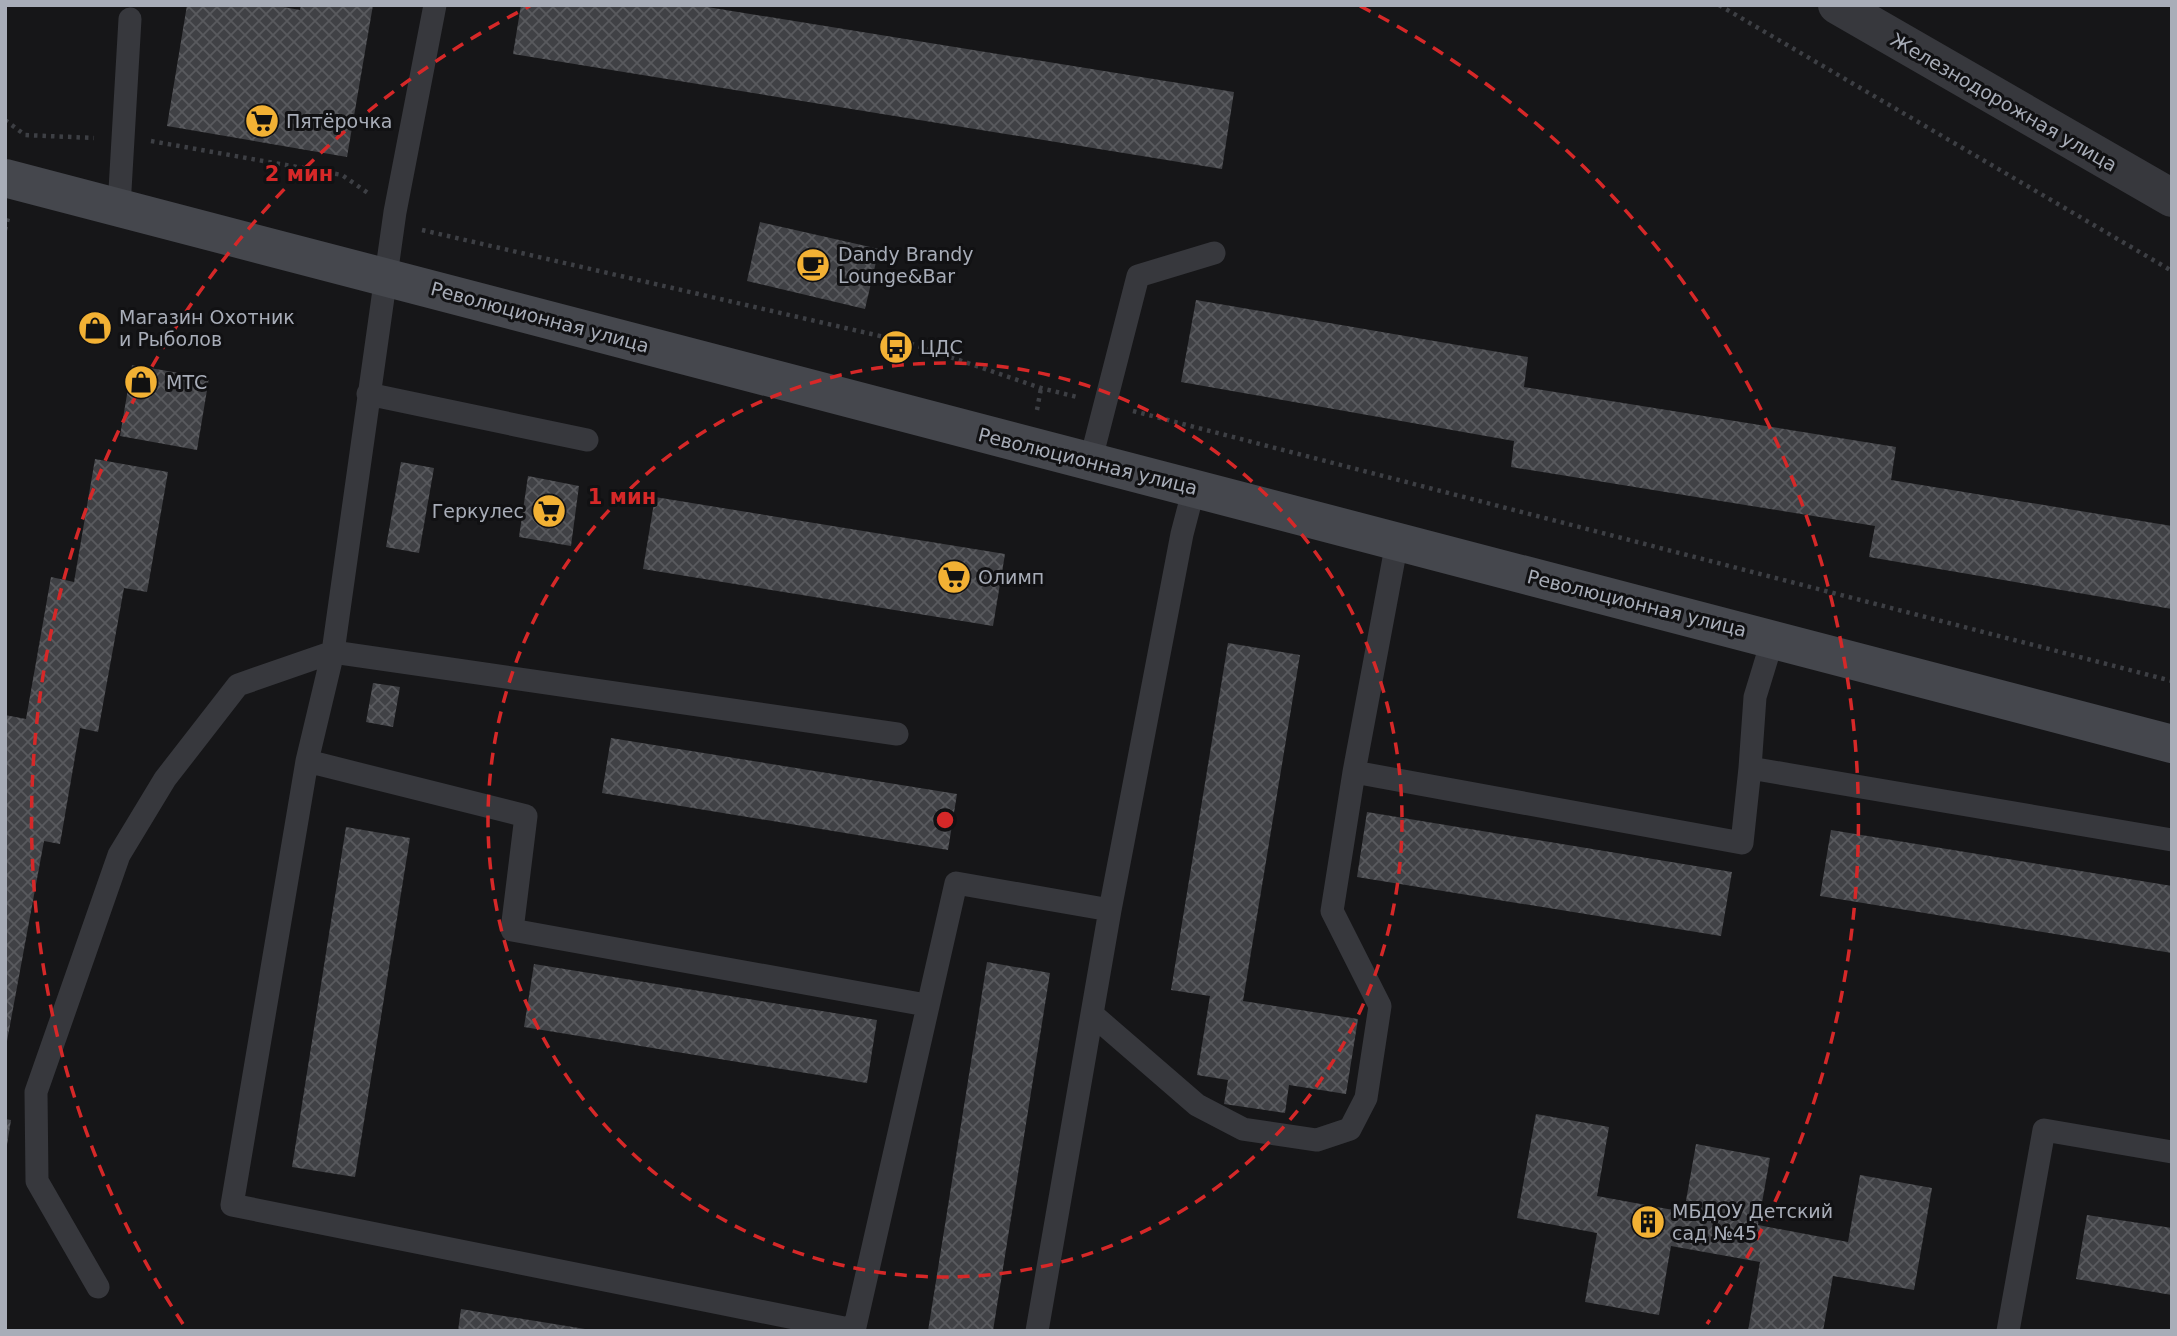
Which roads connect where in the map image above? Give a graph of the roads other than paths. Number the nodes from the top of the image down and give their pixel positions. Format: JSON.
{"nodes":[{"id":1,"x":435,"y":5,"type":"edge"},
{"id":2,"x":1837,"y":5,"type":"edge"},
{"id":3,"x":130,"y":19,"type":"dead end"},
{"id":4,"x":5,"y":177,"type":"edge"},
{"id":5,"x":2172,"y":198,"type":"edge"},
{"id":6,"x":119,"y":207,"type":"junction"},
{"id":7,"x":1214,"y":253,"type":"dead end"},
{"id":8,"x":386,"y":276,"type":"junction"},
{"id":9,"x":368,"y":394,"type":"junction"},
{"id":10,"x":587,"y":440,"type":"dead end"},
{"id":11,"x":1091,"y":459,"type":"junction"},
{"id":12,"x":1194,"y":488,"type":"junction"},
{"id":13,"x":1397,"y":542,"type":"junction"},
{"id":14,"x":1773,"y":638,"type":"junction"},
{"id":15,"x":333,"y":652,"type":"junction"},
{"id":16,"x":897,"y":734,"type":"dead end"},
{"id":17,"x":2172,"y":744,"type":"edge"},
{"id":18,"x":307,"y":761,"type":"junction"},
{"id":19,"x":1750,"y":768,"type":"junction"},
{"id":20,"x":1354,"y":772,"type":"junction"},
{"id":21,"x":2172,"y":840,"type":"edge"},
{"id":22,"x":1110,"y":910,"type":"junction"},
{"id":23,"x":926,"y":1005,"type":"junction"},
{"id":24,"x":1093,"y":1014,"type":"junction"},
{"id":25,"x":2172,"y":1152,"type":"edge"},
{"id":26,"x":98,"y":1287,"type":"dead end"},
{"id":27,"x":854,"y":1330,"type":"edge"},
{"id":28,"x":1037,"y":1331,"type":"edge"},
{"id":29,"x":2008,"y":1331,"type":"edge"}],
"edges":[{"from":1,"to":8,"type":"lane"},
{"from":2,"to":5,"type":"street","name":"Железнодорожная улица"},
{"from":3,"to":6,"type":"lane"},
{"from":4,"to":6,"type":"main road","name":"Революционная улица"},
{"from":6,"to":8,"type":"main road","name":"Революционная улица"},
{"from":7,"to":11,"type":"lane"},
{"from":8,"to":9,"type":"lane"},
{"from":8,"to":11,"type":"main road","name":"Революционная улица"},
{"from":9,"to":10,"type":"lane"},
{"from":9,"to":15,"type":"lane"},
{"from":11,"to":12,"type":"main road","name":"Революционная улица"},
{"from":12,"to":13,"type":"main road","name":"Революционная улица"},
{"from":12,"to":22,"type":"lane"},
{"from":13,"to":14,"type":"main road","name":"Революционная улица"},
{"from":13,"to":20,"type":"lane"},
{"from":14,"to":17,"type":"main road","name":"Революционная улица"},
{"from":14,"to":19,"type":"lane"},
{"from":15,"to":16,"type":"lane"},
{"from":15,"to":18,"type":"lane"},
{"from":15,"to":26,"type":"lane"},
{"from":18,"to":23,"type":"lane"},
{"from":18,"to":27,"type":"lane"},
{"from":19,"to":20,"type":"lane"},
{"from":19,"to":21,"type":"lane"},
{"from":20,"to":24,"type":"lane"},
{"from":22,"to":23,"type":"lane"},
{"from":22,"to":24,"type":"lane"},
{"from":23,"to":27,"type":"lane"},
{"from":24,"to":28,"type":"lane"},
{"from":25,"to":29,"type":"lane"}]}
